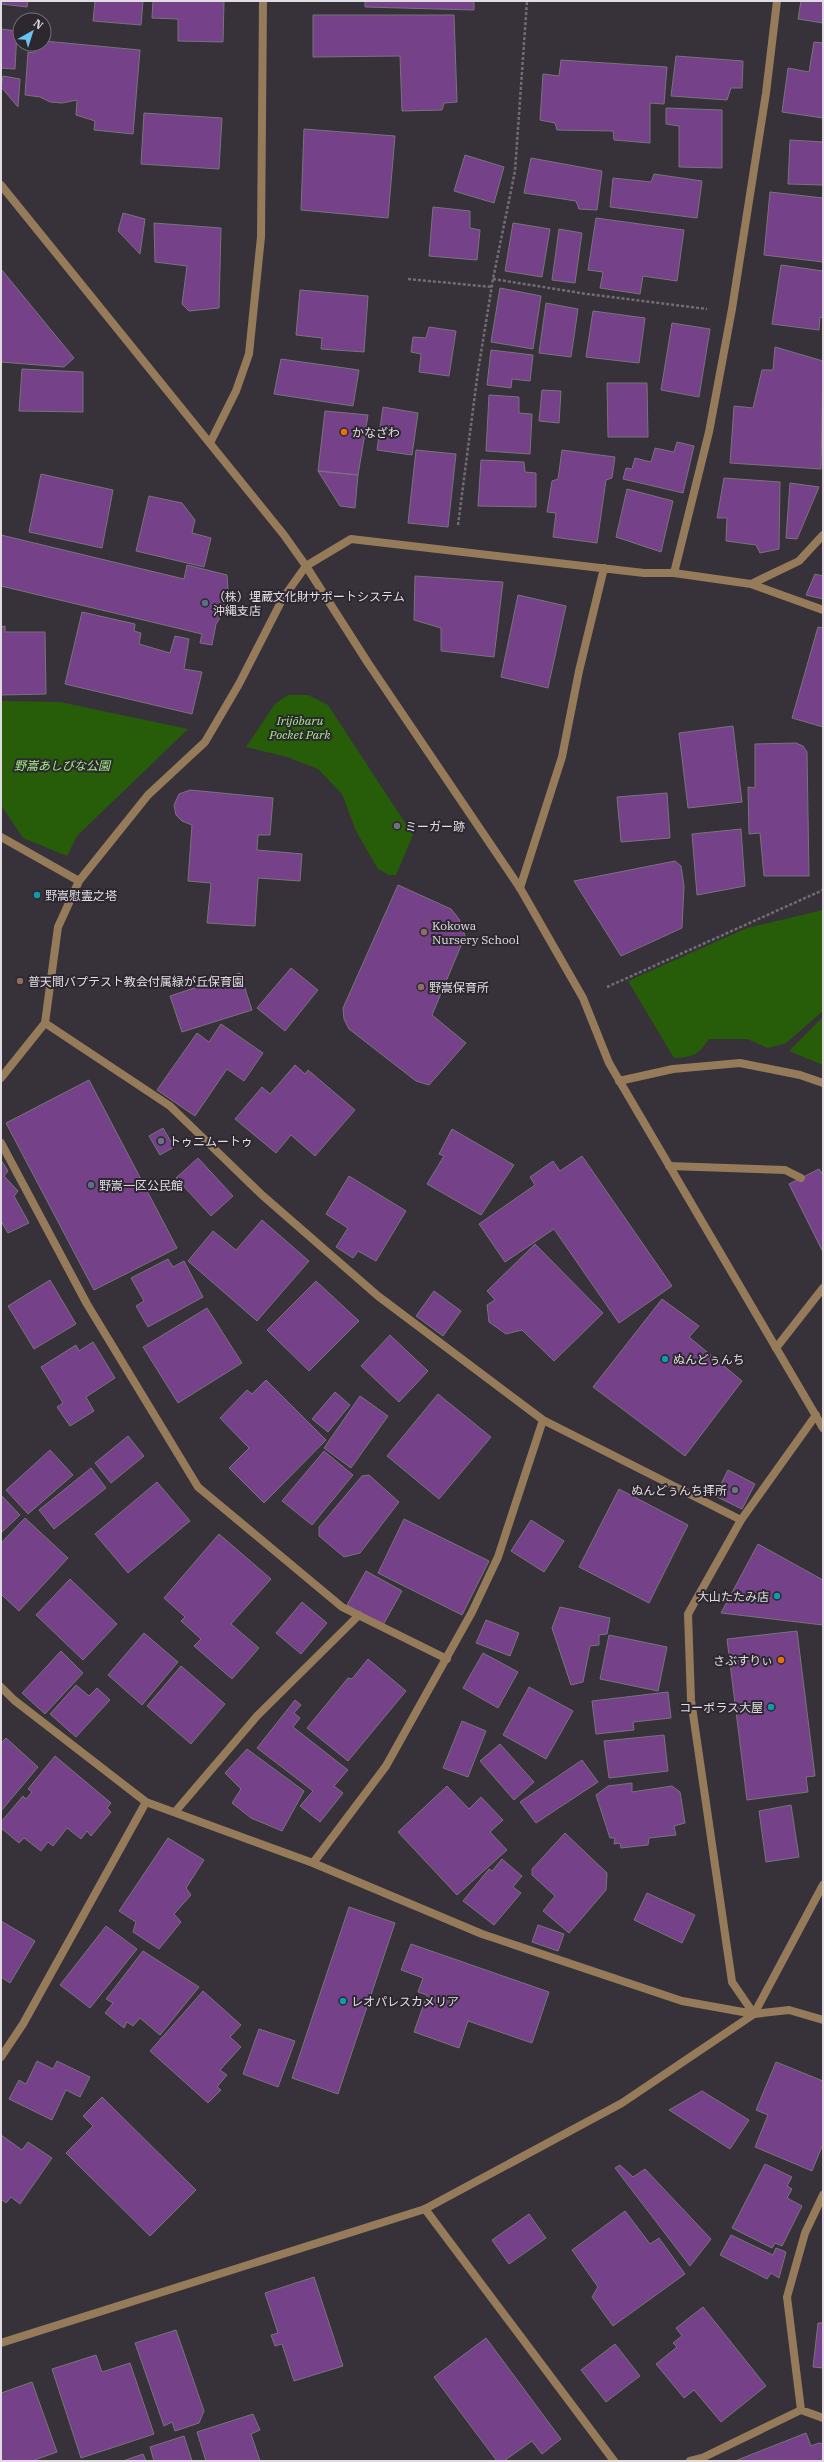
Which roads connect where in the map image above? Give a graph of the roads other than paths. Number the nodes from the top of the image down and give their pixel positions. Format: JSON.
{"nodes":[{"id":1,"x":263,"y":1,"type":"edge"},
{"id":2,"x":777,"y":1,"type":"edge"},
{"id":3,"x":1,"y":185,"type":"edge"},
{"id":4,"x":210,"y":443,"type":"junction"},
{"id":5,"x":823,"y":535,"type":"edge"},
{"id":6,"x":306,"y":566,"type":"junction"},
{"id":7,"x":604,"y":568,"type":"junction"},
{"id":8,"x":674,"y":573,"type":"junction"},
{"id":9,"x":751,"y":584,"type":"junction"},
{"id":10,"x":823,"y":610,"type":"edge"},
{"id":11,"x":1,"y":836,"type":"edge"},
{"id":12,"x":79,"y":881,"type":"junction"},
{"id":13,"x":520,"y":888,"type":"junction"},
{"id":14,"x":44,"y":1023,"type":"junction"},
{"id":15,"x":1,"y":1078,"type":"edge"},
{"id":16,"x":619,"y":1081,"type":"junction"},
{"id":17,"x":823,"y":1083,"type":"edge"},
{"id":18,"x":1,"y":1143,"type":"edge"},
{"id":19,"x":669,"y":1166,"type":"junction"},
{"id":20,"x":801,"y":1178,"type":"dead end"},
{"id":21,"x":823,"y":1288,"type":"edge"},
{"id":22,"x":776,"y":1348,"type":"junction"},
{"id":23,"x":816,"y":1415,"type":"junction"},
{"id":24,"x":543,"y":1420,"type":"junction"},
{"id":25,"x":823,"y":1428,"type":"edge"},
{"id":26,"x":741,"y":1520,"type":"junction"},
{"id":27,"x":359,"y":1615,"type":"junction"},
{"id":28,"x":446,"y":1659,"type":"junction"},
{"id":29,"x":1,"y":1687,"type":"edge"},
{"id":30,"x":146,"y":1802,"type":"junction"},
{"id":31,"x":175,"y":1812,"type":"junction"},
{"id":32,"x":313,"y":1863,"type":"junction"},
{"id":33,"x":823,"y":1886,"type":"edge"},
{"id":34,"x":754,"y":2014,"type":"junction"},
{"id":35,"x":823,"y":2020,"type":"edge"},
{"id":36,"x":1,"y":2057,"type":"edge"},
{"id":37,"x":823,"y":2195,"type":"edge"},
{"id":38,"x":425,"y":2209,"type":"junction"},
{"id":39,"x":1,"y":2343,"type":"edge"},
{"id":40,"x":801,"y":2410,"type":"junction"},
{"id":41,"x":823,"y":2418,"type":"edge"},
{"id":42,"x":614,"y":2461,"type":"edge"},
{"id":43,"x":690,"y":2461,"type":"edge"}],
"edges":[{"from":1,"to":4,"type":"street"},
{"from":2,"to":8,"type":"street"},
{"from":3,"to":4,"type":"street"},
{"from":4,"to":6,"type":"street"},
{"from":5,"to":9,"type":"street"},
{"from":6,"to":7,"type":"street"},
{"from":6,"to":12,"type":"street"},
{"from":6,"to":13,"type":"street"},
{"from":7,"to":8,"type":"street"},
{"from":7,"to":13,"type":"street"},
{"from":8,"to":9,"type":"street"},
{"from":9,"to":10,"type":"street"},
{"from":11,"to":12,"type":"street"},
{"from":12,"to":14,"type":"street"},
{"from":13,"to":16,"type":"street"},
{"from":14,"to":15,"type":"street"},
{"from":14,"to":24,"type":"street"},
{"from":16,"to":17,"type":"street"},
{"from":16,"to":19,"type":"street"},
{"from":18,"to":27,"type":"street"},
{"from":19,"to":20,"type":"street"},
{"from":19,"to":22,"type":"street"},
{"from":21,"to":22,"type":"street"},
{"from":22,"to":23,"type":"street"},
{"from":23,"to":25,"type":"street"},
{"from":23,"to":26,"type":"street"},
{"from":24,"to":26,"type":"street"},
{"from":24,"to":28,"type":"street"},
{"from":26,"to":34,"type":"street"},
{"from":27,"to":28,"type":"street"},
{"from":27,"to":31,"type":"street"},
{"from":28,"to":32,"type":"street"},
{"from":29,"to":30,"type":"street"},
{"from":30,"to":31,"type":"street"},
{"from":30,"to":36,"type":"street"},
{"from":31,"to":32,"type":"street"},
{"from":32,"to":34,"type":"street"},
{"from":33,"to":34,"type":"street"},
{"from":34,"to":35,"type":"street"},
{"from":34,"to":38,"type":"street"},
{"from":37,"to":40,"type":"street"},
{"from":38,"to":39,"type":"street"},
{"from":38,"to":42,"type":"street"},
{"from":40,"to":41,"type":"street"},
{"from":40,"to":43,"type":"street"}]}
